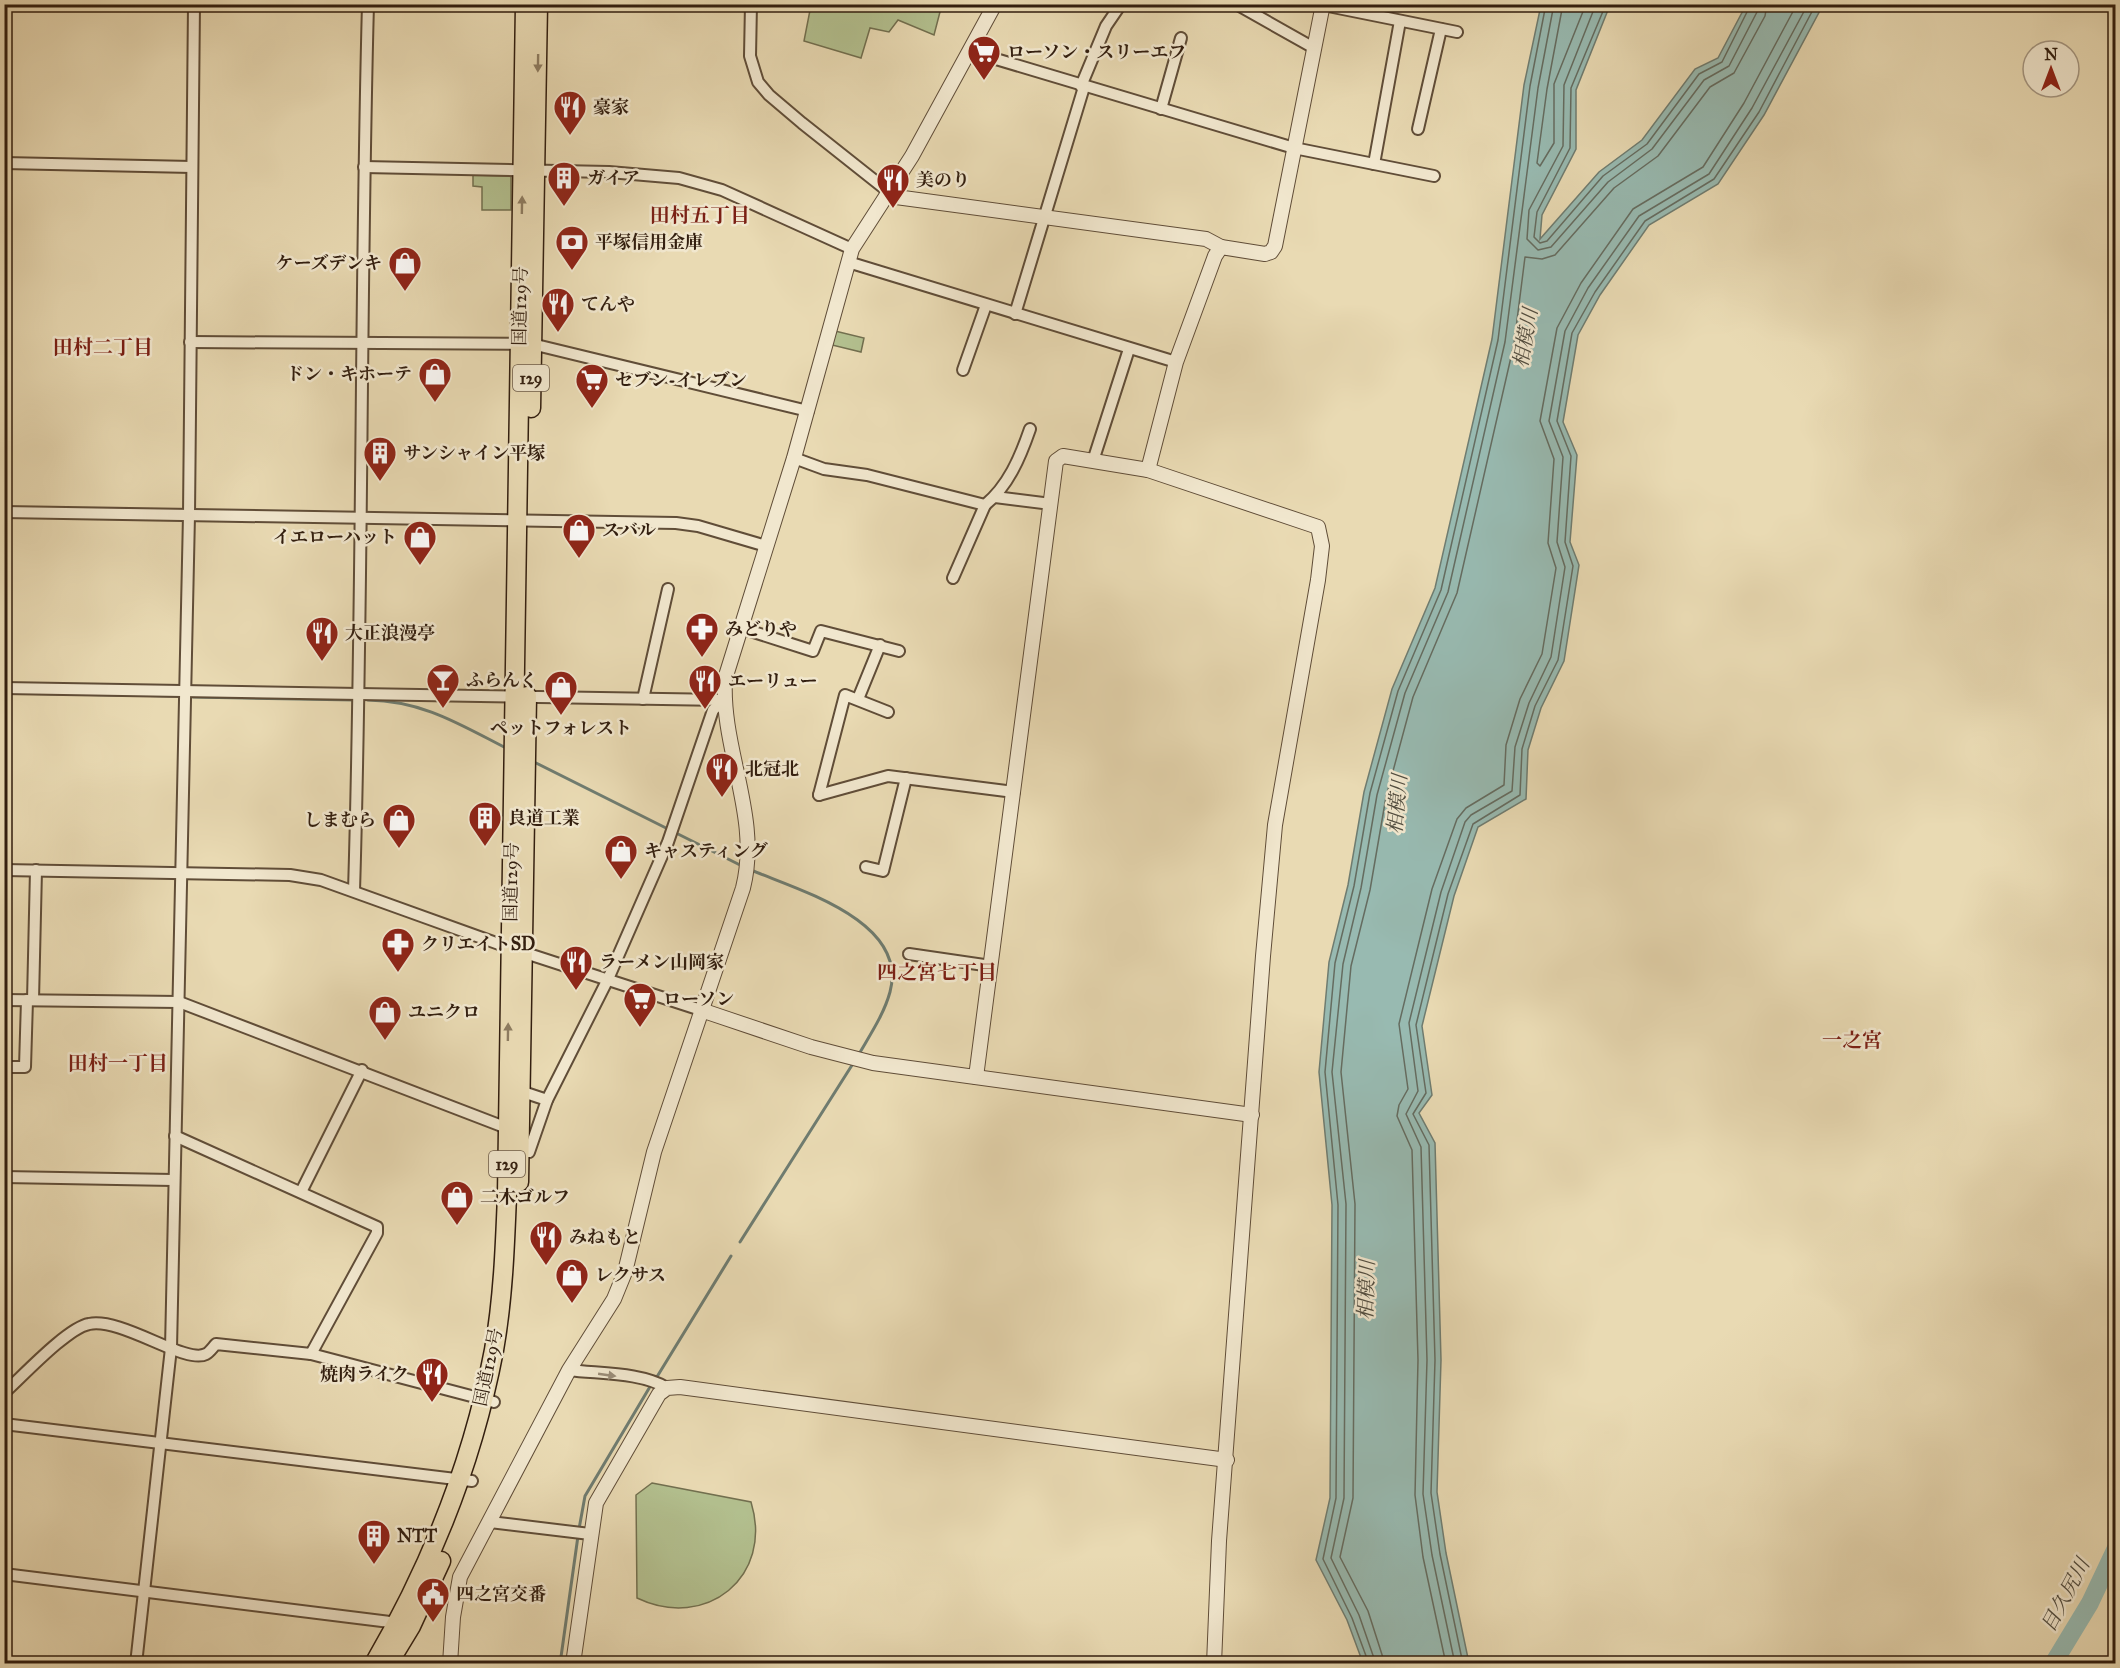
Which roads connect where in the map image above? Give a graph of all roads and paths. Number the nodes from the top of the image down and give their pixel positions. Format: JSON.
{"nodes":[{"id":1,"x":194,"y":4,"type":"edge"},
{"id":2,"x":368,"y":4,"type":"edge"},
{"id":3,"x":525,"y":4,"type":"edge"},
{"id":4,"x":538,"y":4,"type":"edge"},
{"id":5,"x":751,"y":4,"type":"edge"},
{"id":6,"x":995,"y":4,"type":"edge"},
{"id":7,"x":1121,"y":4,"type":"edge"},
{"id":8,"x":1236,"y":4,"type":"edge"},
{"id":9,"x":1323,"y":5,"type":"edge"},
{"id":10,"x":1400,"y":21,"type":"junction"},
{"id":11,"x":1441,"y":29,"type":"junction"},
{"id":12,"x":1457,"y":32,"type":"dead end"},
{"id":13,"x":1182,"y":38,"type":"dead end"},
{"id":14,"x":1314,"y":48,"type":"junction"},
{"id":15,"x":969,"y":51,"type":"junction"},
{"id":16,"x":1083,"y":86,"type":"junction"},
{"id":17,"x":1161,"y":109,"type":"junction"},
{"id":18,"x":1418,"y":129,"type":"dead end"},
{"id":19,"x":1293,"y":148,"type":"junction"},
{"id":20,"x":4,"y":163,"type":"edge"},
{"id":21,"x":1374,"y":164,"type":"junction"},
{"id":22,"x":192,"y":167,"type":"junction"},
{"id":23,"x":364,"y":167,"type":"junction"},
{"id":24,"x":530,"y":171,"type":"junction"},
{"id":25,"x":1434,"y":176,"type":"dead end"},
{"id":26,"x":889,"y":192,"type":"junction"},
{"id":27,"x":1046,"y":218,"type":"junction"},
{"id":28,"x":1221,"y":247,"type":"junction"},
{"id":29,"x":850,"y":256,"type":"junction"},
{"id":30,"x":986,"y":305,"type":"junction"},
{"id":31,"x":1015,"y":314,"type":"junction"},
{"id":32,"x":363,"y":341,"type":"junction"},
{"id":33,"x":190,"y":342,"type":"junction"},
{"id":34,"x":526,"y":344,"type":"junction"},
{"id":35,"x":1130,"y":349,"type":"junction"},
{"id":36,"x":1176,"y":362,"type":"junction"},
{"id":37,"x":963,"y":370,"type":"dead end"},
{"id":38,"x":808,"y":411,"type":"junction"},
{"id":39,"x":1030,"y":429,"type":"dead end"},
{"id":40,"x":794,"y":458,"type":"junction"},
{"id":41,"x":1093,"y":461,"type":"junction"},
{"id":42,"x":1148,"y":470,"type":"junction"},
{"id":43,"x":995,"y":496,"type":"junction"},
{"id":44,"x":1051,"y":504,"type":"junction"},
{"id":45,"x":985,"y":505,"type":"junction"},
{"id":46,"x":4,"y":512,"type":"edge"},
{"id":47,"x":189,"y":515,"type":"junction"},
{"id":48,"x":362,"y":519,"type":"junction"},
{"id":49,"x":523,"y":521,"type":"junction"},
{"id":50,"x":766,"y":546,"type":"junction"},
{"id":51,"x":953,"y":578,"type":"dead end"},
{"id":52,"x":668,"y":589,"type":"dead end"},
{"id":53,"x":741,"y":628,"type":"junction"},
{"id":54,"x":880,"y":645,"type":"junction"},
{"id":55,"x":899,"y":651,"type":"dead end"},
{"id":56,"x":4,"y":688,"type":"edge"},
{"id":57,"x":185,"y":692,"type":"junction"},
{"id":58,"x":360,"y":693,"type":"junction"},
{"id":59,"x":521,"y":696,"type":"junction"},
{"id":60,"x":644,"y":699,"type":"junction"},
{"id":61,"x":858,"y":699,"type":"junction"},
{"id":62,"x":724,"y":700,"type":"junction"},
{"id":63,"x":888,"y":712,"type":"dead end"},
{"id":64,"x":906,"y":778,"type":"junction"},
{"id":65,"x":1014,"y":792,"type":"junction"},
{"id":66,"x":866,"y":867,"type":"dead end"},
{"id":67,"x":4,"y":870,"type":"edge"},
{"id":68,"x":36,"y":870,"type":"junction"},
{"id":69,"x":182,"y":872,"type":"junction"},
{"id":70,"x":354,"y":891,"type":"junction"},
{"id":71,"x":516,"y":950,"type":"junction"},
{"id":72,"x":909,"y":954,"type":"dead end"},
{"id":73,"x":991,"y":966,"type":"junction"},
{"id":74,"x":608,"y":979,"type":"junction"},
{"id":75,"x":4,"y":1000,"type":"edge"},
{"id":76,"x":30,"y":1000,"type":"junction"},
{"id":77,"x":179,"y":1002,"type":"junction"},
{"id":78,"x":704,"y":1011,"type":"junction"},
{"id":79,"x":4,"y":1066,"type":"edge"},
{"id":80,"x":362,"y":1070,"type":"junction"},
{"id":81,"x":976,"y":1077,"type":"junction"},
{"id":82,"x":520,"y":1091,"type":"junction"},
{"id":83,"x":547,"y":1100,"type":"junction"},
{"id":84,"x":1252,"y":1114,"type":"junction"},
{"id":85,"x":540,"y":1121,"type":"junction"},
{"id":86,"x":514,"y":1122,"type":"junction"},
{"id":87,"x":175,"y":1136,"type":"junction"},
{"id":88,"x":520,"y":1152,"type":"junction"},
{"id":89,"x":4,"y":1177,"type":"edge"},
{"id":90,"x":173,"y":1180,"type":"junction"},
{"id":91,"x":301,"y":1192,"type":"junction"},
{"id":92,"x":171,"y":1348,"type":"junction"},
{"id":93,"x":311,"y":1354,"type":"junction"},
{"id":94,"x":569,"y":1370,"type":"junction"},
{"id":95,"x":662,"y":1386,"type":"junction"},
{"id":96,"x":4,"y":1393,"type":"edge"},
{"id":97,"x":488,"y":1401,"type":"junction"},
{"id":98,"x":4,"y":1424,"type":"edge"},
{"id":99,"x":162,"y":1443,"type":"junction"},
{"id":100,"x":1227,"y":1460,"type":"junction"},
{"id":101,"x":466,"y":1480,"type":"junction"},
{"id":102,"x":490,"y":1522,"type":"junction"},
{"id":103,"x":590,"y":1534,"type":"junction"},
{"id":104,"x":433,"y":1565,"type":"junction"},
{"id":105,"x":4,"y":1574,"type":"edge"},
{"id":106,"x":460,"y":1577,"type":"junction"},
{"id":107,"x":144,"y":1591,"type":"junction"},
{"id":108,"x":398,"y":1623,"type":"junction"},
{"id":109,"x":136,"y":1664,"type":"edge"},
{"id":110,"x":374,"y":1664,"type":"edge"},
{"id":111,"x":388,"y":1664,"type":"edge"},
{"id":112,"x":450,"y":1664,"type":"edge"},
{"id":113,"x":573,"y":1664,"type":"edge"},
{"id":114,"x":1214,"y":1664,"type":"edge"}],
"edges":[{"from":1,"to":22,"type":"street"},
{"from":2,"to":23,"type":"street"},
{"from":3,"to":24,"type":"highway","name":"国道129号","number":"129"},
{"from":4,"to":24,"type":"highway","name":"国道129号","number":"129","one_way":true},
{"from":5,"to":26,"type":"street"},
{"from":6,"to":15,"type":"street"},
{"from":7,"to":16,"type":"street"},
{"from":8,"to":14,"type":"street"},
{"from":9,"to":10,"type":"street"},
{"from":9,"to":14,"type":"street"},
{"from":10,"to":11,"type":"street"},
{"from":10,"to":21,"type":"street"},
{"from":11,"to":12,"type":"street"},
{"from":11,"to":18,"type":"street"},
{"from":13,"to":17,"type":"street"},
{"from":14,"to":19,"type":"street"},
{"from":15,"to":16,"type":"street"},
{"from":15,"to":26,"type":"street"},
{"from":16,"to":17,"type":"street"},
{"from":16,"to":27,"type":"street"},
{"from":17,"to":19,"type":"street"},
{"from":19,"to":21,"type":"street"},
{"from":19,"to":28,"type":"street"},
{"from":20,"to":22,"type":"street"},
{"from":21,"to":25,"type":"street"},
{"from":22,"to":33,"type":"street"},
{"from":23,"to":24,"type":"street"},
{"from":23,"to":32,"type":"street"},
{"from":24,"to":29,"type":"street"},
{"from":24,"to":34,"type":"highway","name":"国道129号","number":"129"},
{"from":26,"to":27,"type":"street"},
{"from":26,"to":29,"type":"street"},
{"from":27,"to":28,"type":"street"},
{"from":27,"to":31,"type":"street"},
{"from":28,"to":36,"type":"street"},
{"from":29,"to":30,"type":"street"},
{"from":29,"to":38,"type":"street"},
{"from":30,"to":31,"type":"street"},
{"from":30,"to":37,"type":"street"},
{"from":31,"to":35,"type":"street"},
{"from":32,"to":33,"type":"street"},
{"from":32,"to":34,"type":"street"},
{"from":32,"to":48,"type":"street"},
{"from":33,"to":47,"type":"street"},
{"from":34,"to":38,"type":"street"},
{"from":34,"to":49,"type":"highway","name":"国道129号","number":"129"},
{"from":35,"to":36,"type":"street"},
{"from":35,"to":41,"type":"street"},
{"from":36,"to":42,"type":"street"},
{"from":38,"to":40,"type":"street"},
{"from":39,"to":43,"type":"street"},
{"from":40,"to":45,"type":"street"},
{"from":40,"to":50,"type":"street"},
{"from":41,"to":42,"type":"street"},
{"from":41,"to":44,"type":"street"},
{"from":42,"to":84,"type":"street"},
{"from":43,"to":44,"type":"street"},
{"from":43,"to":45,"type":"street"},
{"from":44,"to":65,"type":"street"},
{"from":45,"to":51,"type":"street"},
{"from":46,"to":47,"type":"street"},
{"from":47,"to":48,"type":"street"},
{"from":47,"to":57,"type":"street"},
{"from":48,"to":49,"type":"street"},
{"from":48,"to":58,"type":"street"},
{"from":49,"to":50,"type":"street"},
{"from":49,"to":59,"type":"highway","name":"国道129号","number":"129"},
{"from":50,"to":53,"type":"street"},
{"from":52,"to":60,"type":"street"},
{"from":53,"to":54,"type":"street"},
{"from":53,"to":62,"type":"street"},
{"from":54,"to":55,"type":"street"},
{"from":54,"to":61,"type":"street"},
{"from":56,"to":57,"type":"street"},
{"from":57,"to":58,"type":"street"},
{"from":57,"to":69,"type":"street"},
{"from":58,"to":59,"type":"street"},
{"from":58,"to":70,"type":"street"},
{"from":59,"to":60,"type":"street"},
{"from":59,"to":71,"type":"highway","name":"国道129号","number":"129"},
{"from":60,"to":62,"type":"street"},
{"from":61,"to":63,"type":"street"},
{"from":61,"to":64,"type":"street"},
{"from":62,"to":74,"type":"street"},
{"from":62,"to":78,"type":"street"},
{"from":64,"to":65,"type":"street"},
{"from":64,"to":66,"type":"street"},
{"from":65,"to":73,"type":"street"},
{"from":67,"to":68,"type":"street"},
{"from":68,"to":69,"type":"street"},
{"from":68,"to":76,"type":"street"},
{"from":69,"to":70,"type":"street"},
{"from":69,"to":77,"type":"street"},
{"from":70,"to":71,"type":"street"},
{"from":71,"to":74,"type":"street"},
{"from":71,"to":82,"type":"highway","name":"国道129号","number":"129"},
{"from":86,"to":71,"type":"highway","name":"国道129号","number":"129","one_way":true},
{"from":72,"to":73,"type":"street"},
{"from":73,"to":81,"type":"street"},
{"from":74,"to":78,"type":"street"},
{"from":74,"to":83,"type":"street"},
{"from":75,"to":76,"type":"street"},
{"from":76,"to":77,"type":"street"},
{"from":76,"to":79,"type":"street"},
{"from":77,"to":80,"type":"street"},
{"from":77,"to":87,"type":"street"},
{"from":78,"to":81,"type":"street"},
{"from":78,"to":94,"type":"street"},
{"from":80,"to":86,"type":"street"},
{"from":80,"to":91,"type":"street"},
{"from":81,"to":84,"type":"street"},
{"from":82,"to":83,"type":"street"},
{"from":82,"to":86,"type":"highway","name":"国道129号","number":"129"},
{"from":83,"to":85,"type":"street"},
{"from":84,"to":100,"type":"street"},
{"from":85,"to":86,"type":"street"},
{"from":85,"to":88,"type":"street"},
{"from":86,"to":88,"type":"highway","name":"国道129号","number":"129"},
{"from":86,"to":97,"type":"highway","name":"国道129号","number":"129"},
{"from":87,"to":90,"type":"street"},
{"from":87,"to":91,"type":"street"},
{"from":88,"to":97,"type":"highway","name":"国道129号","number":"129"},
{"from":89,"to":90,"type":"street"},
{"from":90,"to":92,"type":"street"},
{"from":91,"to":93,"type":"street"},
{"from":92,"to":93,"type":"street"},
{"from":92,"to":96,"type":"street"},
{"from":92,"to":99,"type":"street"},
{"from":93,"to":97,"type":"street"},
{"from":94,"to":95,"type":"street","one_way":true},
{"from":94,"to":102,"type":"street"},
{"from":95,"to":100,"type":"street"},
{"from":95,"to":103,"type":"street"},
{"from":97,"to":101,"type":"highway","name":"国道129号","number":"129"},
{"from":98,"to":99,"type":"street"},
{"from":99,"to":101,"type":"street"},
{"from":99,"to":107,"type":"street"},
{"from":100,"to":114,"type":"street"},
{"from":101,"to":104,"type":"highway","name":"国道129号","number":"129"},
{"from":102,"to":103,"type":"street"},
{"from":102,"to":106,"type":"street"},
{"from":103,"to":113,"type":"street"},
{"from":104,"to":106,"type":"street"},
{"from":104,"to":108,"type":"highway","name":"国道129号","number":"129"},
{"from":104,"to":111,"type":"highway","name":"国道129号","number":"129"},
{"from":105,"to":107,"type":"street"},
{"from":106,"to":112,"type":"street"},
{"from":107,"to":108,"type":"street"},
{"from":107,"to":109,"type":"street"},
{"from":108,"to":110,"type":"highway","name":"国道129号","number":"129"}]}
